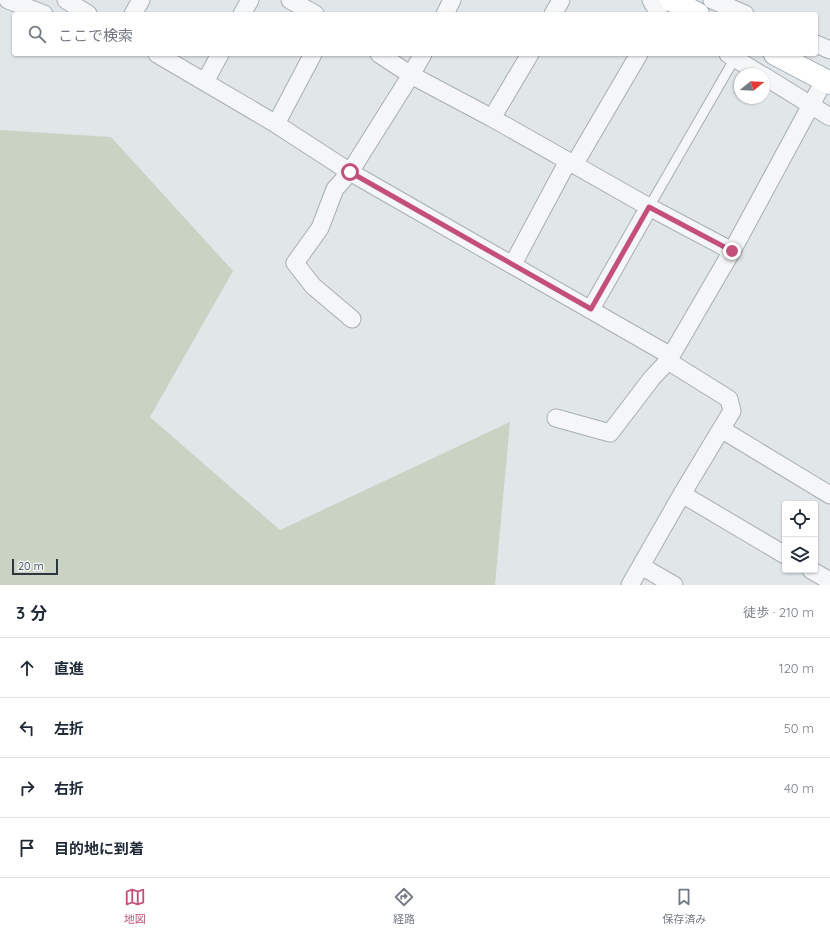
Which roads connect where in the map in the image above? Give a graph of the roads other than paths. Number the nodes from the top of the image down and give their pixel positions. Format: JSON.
{"nodes":[{"id":1,"x":8,"y":0,"type":"edge"},
{"id":2,"x":66,"y":0,"type":"edge"},
{"id":3,"x":141,"y":0,"type":"edge"},
{"id":4,"x":250,"y":0,"type":"edge"},
{"id":5,"x":290,"y":0,"type":"edge"},
{"id":6,"x":452,"y":0,"type":"edge"},
{"id":7,"x":561,"y":0,"type":"edge"},
{"id":8,"x":651,"y":0,"type":"edge"},
{"id":9,"x":671,"y":0,"type":"edge"},
{"id":10,"x":712,"y":0,"type":"edge"},
{"id":11,"x":39,"y":12,"type":"edge"},
{"id":12,"x":85,"y":12,"type":"edge"},
{"id":13,"x":134,"y":12,"type":"edge"},
{"id":14,"x":243,"y":12,"type":"edge"},
{"id":15,"x":311,"y":12,"type":"edge"},
{"id":16,"x":446,"y":12,"type":"edge"},
{"id":17,"x":554,"y":12,"type":"edge"},
{"id":18,"x":658,"y":12,"type":"edge"},
{"id":19,"x":694,"y":12,"type":"edge"},
{"id":20,"x":740,"y":12,"type":"edge"},
{"id":21,"x":818,"y":45,"type":"edge"},
{"id":22,"x":830,"y":50,"type":"edge"},
{"id":23,"x":160,"y":56,"type":"edge"},
{"id":24,"x":219,"y":56,"type":"edge"},
{"id":25,"x":312,"y":56,"type":"edge"},
{"id":26,"x":381,"y":56,"type":"edge"},
{"id":27,"x":422,"y":56,"type":"edge"},
{"id":28,"x":529,"y":56,"type":"edge"},
{"id":29,"x":639,"y":56,"type":"edge"},
{"id":30,"x":731,"y":56,"type":"edge"},
{"id":31,"x":777,"y":56,"type":"edge"},
{"id":32,"x":750,"y":68,"type":"edge"},
{"id":33,"x":411,"y":75,"type":"junction"},
{"id":34,"x":770,"y":78,"type":"edge"},
{"id":35,"x":205,"y":82,"type":"junction"},
{"id":36,"x":820,"y":94,"type":"edge"},
{"id":37,"x":830,"y":117,"type":"edge"},
{"id":38,"x":492,"y":118,"type":"junction"},
{"id":39,"x":276,"y":124,"type":"junction"},
{"id":40,"x":571,"y":163,"type":"junction"},
{"id":41,"x":350,"y":172,"type":"junction"},
{"id":42,"x":649,"y":207,"type":"junction"},
{"id":43,"x":732,"y":251,"type":"junction"},
{"id":44,"x":513,"y":264,"type":"junction"},
{"id":45,"x":591,"y":309,"type":"junction"},
{"id":46,"x":352,"y":319,"type":"dead end"},
{"id":47,"x":670,"y":358,"type":"junction"},
{"id":48,"x":556,"y":418,"type":"dead end"},
{"id":49,"x":721,"y":429,"type":"junction"},
{"id":50,"x":682,"y":494,"type":"junction"},
{"id":51,"x":830,"y":495,"type":"edge"},
{"id":52,"x":782,"y":553,"type":"edge"},
{"id":53,"x":641,"y":566,"type":"junction"},
{"id":54,"x":816,"y":573,"type":"edge"},
{"id":55,"x":830,"y":581,"type":"edge"},
{"id":56,"x":630,"y":585,"type":"edge"},
{"id":57,"x":674,"y":585,"type":"edge"}],
"edges":[{"from":1,"to":11,"type":"street"},
{"from":2,"to":12,"type":"street"},
{"from":3,"to":13,"type":"street"},
{"from":4,"to":14,"type":"street"},
{"from":5,"to":15,"type":"street"},
{"from":6,"to":16,"type":"street"},
{"from":7,"to":17,"type":"street"},
{"from":8,"to":18,"type":"street"},
{"from":9,"to":19,"type":"main road"},
{"from":10,"to":20,"type":"street"},
{"from":21,"to":22,"type":"street"},
{"from":23,"to":35,"type":"street"},
{"from":24,"to":35,"type":"street"},
{"from":25,"to":39,"type":"street"},
{"from":26,"to":33,"type":"street"},
{"from":27,"to":33,"type":"street"},
{"from":28,"to":38,"type":"street"},
{"from":29,"to":40,"type":"street"},
{"from":30,"to":32,"type":"street"},
{"from":30,"to":42,"type":"lane"},
{"from":31,"to":36,"type":"main road"},
{"from":33,"to":38,"type":"street"},
{"from":33,"to":41,"type":"street"},
{"from":34,"to":36,"type":"street"},
{"from":35,"to":39,"type":"street"},
{"from":36,"to":37,"type":"street"},
{"from":36,"to":43,"type":"street"},
{"from":38,"to":40,"type":"street"},
{"from":39,"to":41,"type":"street"},
{"from":40,"to":42,"type":"street"},
{"from":40,"to":44,"type":"street"},
{"from":41,"to":44,"type":"street"},
{"from":41,"to":46,"type":"street"},
{"from":42,"to":43,"type":"street"},
{"from":42,"to":45,"type":"street"},
{"from":43,"to":47,"type":"street"},
{"from":44,"to":45,"type":"street"},
{"from":45,"to":47,"type":"street"},
{"from":47,"to":48,"type":"street"},
{"from":47,"to":49,"type":"street"},
{"from":49,"to":50,"type":"street"},
{"from":49,"to":51,"type":"street"},
{"from":50,"to":52,"type":"street"},
{"from":50,"to":53,"type":"street"},
{"from":53,"to":56,"type":"street"},
{"from":53,"to":57,"type":"street"},
{"from":54,"to":55,"type":"street"}]}
